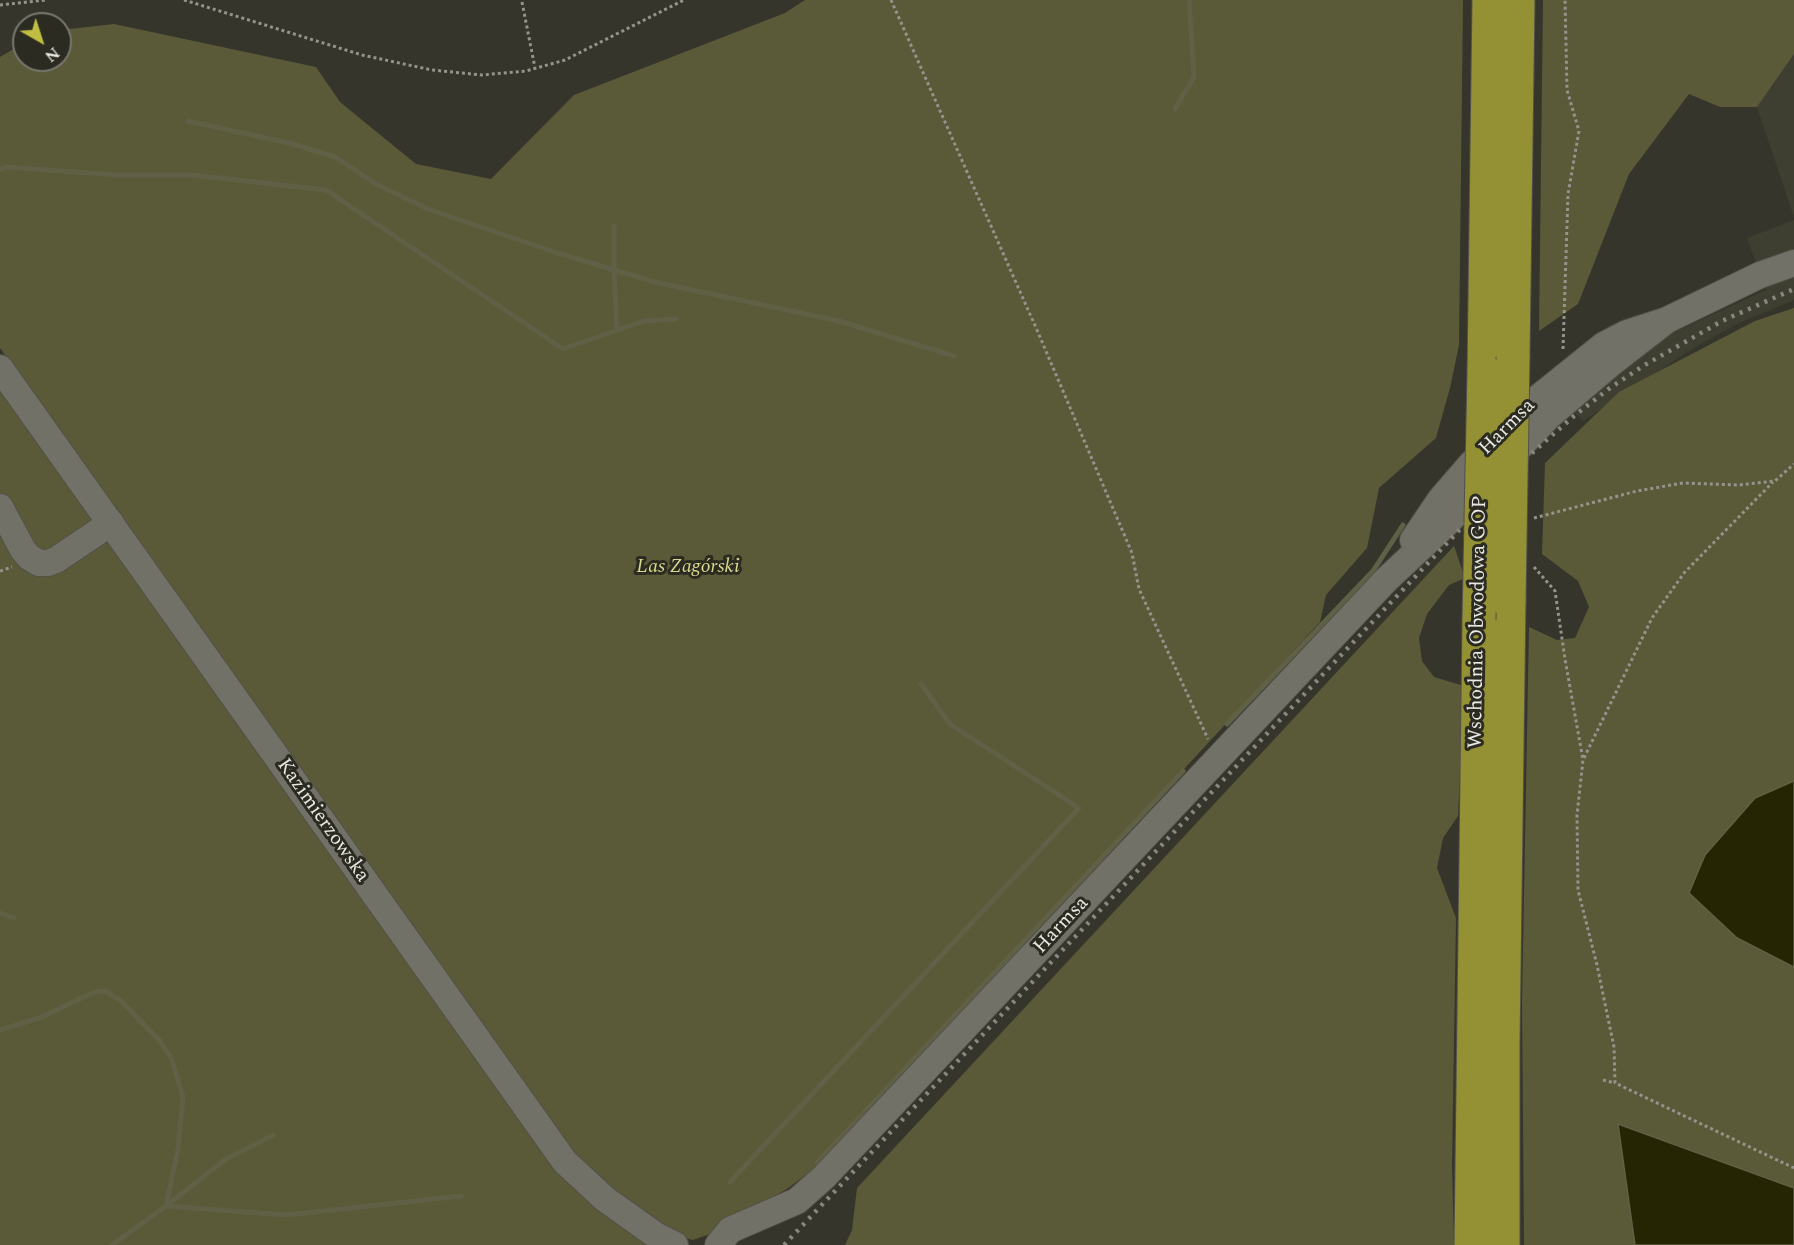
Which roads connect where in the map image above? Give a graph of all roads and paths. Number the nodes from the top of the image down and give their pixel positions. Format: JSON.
{"nodes":[{"id":1,"x":46,"y":0,"type":"edge"},
{"id":2,"x":184,"y":0,"type":"edge"},
{"id":3,"x":684,"y":0,"type":"edge"},
{"id":4,"x":891,"y":0,"type":"edge"},
{"id":5,"x":1489,"y":0,"type":"edge"},
{"id":6,"x":1518,"y":0,"type":"edge"},
{"id":7,"x":1565,"y":0,"type":"edge"},
{"id":8,"x":522,"y":2,"type":"dead end"},
{"id":9,"x":0,"y":5,"type":"edge"},
{"id":10,"x":535,"y":69,"type":"junction"},
{"id":11,"x":1794,"y":263,"type":"edge"},
{"id":12,"x":1667,"y":321,"type":"junction"},
{"id":13,"x":1498,"y":364,"type":"junction"},
{"id":14,"x":0,"y":368,"type":"edge"},
{"id":15,"x":1563,"y":378,"type":"junction"},
{"id":16,"x":1794,"y":464,"type":"edge"},
{"id":17,"x":1775,"y":481,"type":"junction"},
{"id":18,"x":0,"y":507,"type":"edge"},
{"id":19,"x":111,"y":523,"type":"junction"},
{"id":20,"x":1536,"y":528,"type":"dead end"},
{"id":21,"x":1534,"y":557,"type":"dead end"},
{"id":22,"x":1386,"y":580,"type":"junction"},
{"id":23,"x":1218,"y":760,"type":"junction"},
{"id":24,"x":1583,"y":760,"type":"junction"},
{"id":25,"x":1603,"y":1080,"type":"dead end"},
{"id":26,"x":1615,"y":1083,"type":"junction"},
{"id":27,"x":1794,"y":1168,"type":"edge"},
{"id":28,"x":675,"y":1245,"type":"edge"},
{"id":29,"x":718,"y":1245,"type":"edge"},
{"id":30,"x":1471,"y":1245,"type":"edge"},
{"id":31,"x":1503,"y":1245,"type":"edge"}],
"edges":[{"from":1,"to":9,"type":"path"},
{"from":2,"to":10,"type":"path"},
{"from":3,"to":10,"type":"path"},
{"from":4,"to":23,"type":"path"},
{"from":5,"to":13,"type":"highway","name":"Wschodnia Obwodowa GOP"},
{"from":6,"to":13,"type":"highway","name":"Wschodnia Obwodowa GOP"},
{"from":7,"to":15,"type":"path"},
{"from":8,"to":10,"type":"path"},
{"from":11,"to":12,"type":"street","name":"Harmsa"},
{"from":12,"to":15,"type":"street","name":"Harmsa"},
{"from":12,"to":22,"type":"street","name":"Harmsa"},
{"from":13,"to":30,"type":"highway","name":"Wschodnia Obwodowa GOP","bridge":true},
{"from":13,"to":31,"type":"highway","name":"Wschodnia Obwodowa GOP","bridge":true},
{"from":14,"to":19,"type":"street","name":"Kazimierzowska"},
{"from":15,"to":22,"type":"street","name":"Harmsa"},
{"from":16,"to":17,"type":"path"},
{"from":17,"to":20,"type":"path"},
{"from":17,"to":24,"type":"path"},
{"from":18,"to":19,"type":"street"},
{"from":19,"to":28,"type":"street","name":"Kazimierzowska"},
{"from":21,"to":24,"type":"path"},
{"from":22,"to":23,"type":"street","name":"Harmsa"},
{"from":23,"to":29,"type":"street","name":"Harmsa"},
{"from":24,"to":26,"type":"path"},
{"from":25,"to":26,"type":"path"},
{"from":26,"to":27,"type":"path"}]}
